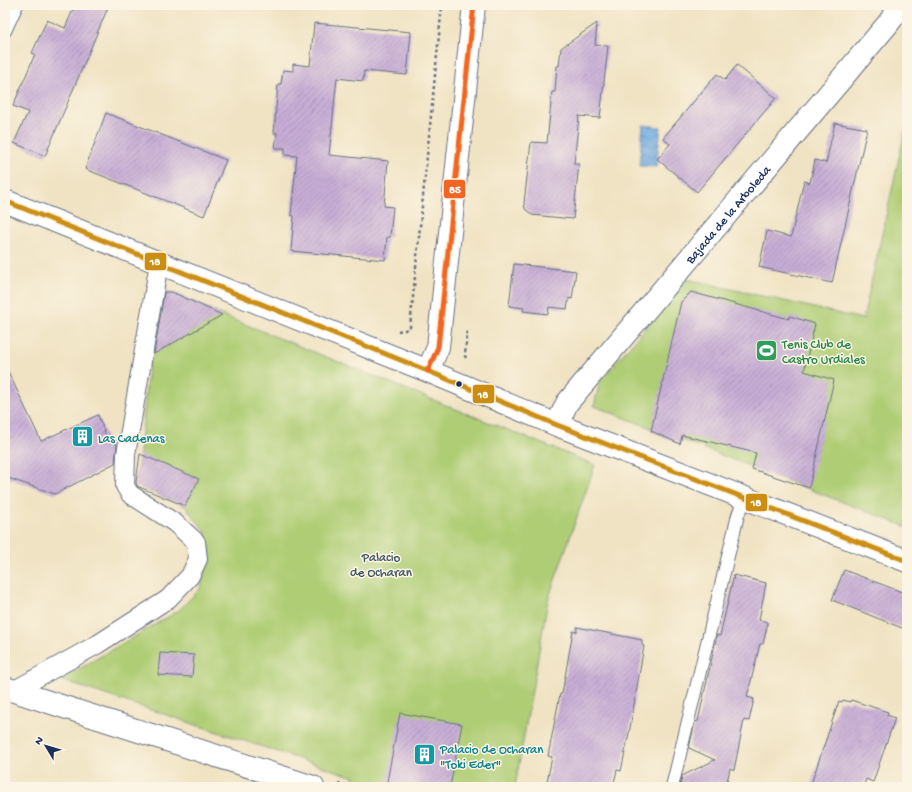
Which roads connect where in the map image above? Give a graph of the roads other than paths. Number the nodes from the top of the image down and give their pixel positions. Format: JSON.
{"nodes":[{"id":1,"x":17,"y":5,"type":"edge"},
{"id":2,"x":474,"y":5,"type":"edge"},
{"id":3,"x":902,"y":5,"type":"edge"},
{"id":4,"x":5,"y":31,"type":"edge"},
{"id":5,"x":5,"y":200,"type":"edge"},
{"id":6,"x":159,"y":263,"type":"junction"},
{"id":7,"x":428,"y":371,"type":"junction"},
{"id":8,"x":557,"y":425,"type":"junction"},
{"id":9,"x":745,"y":497,"type":"junction"},
{"id":10,"x":907,"y":561,"type":"edge"},
{"id":11,"x":8,"y":693,"type":"edge"},
{"id":12,"x":313,"y":787,"type":"edge"},
{"id":13,"x":672,"y":787,"type":"edge"}],
"edges":[{"from":1,"to":4,"type":"lane"},
{"from":2,"to":7,"type":"main road"},
{"from":3,"to":8,"type":"main road","name":"Bajada de la Arboleda"},
{"from":5,"to":6,"type":"main road"},
{"from":6,"to":7,"type":"main road"},
{"from":6,"to":11,"type":"street"},
{"from":7,"to":8,"type":"main road"},
{"from":8,"to":9,"type":"main road"},
{"from":9,"to":10,"type":"main road"},
{"from":9,"to":13,"type":"lane"},
{"from":11,"to":12,"type":"main road"}]}
